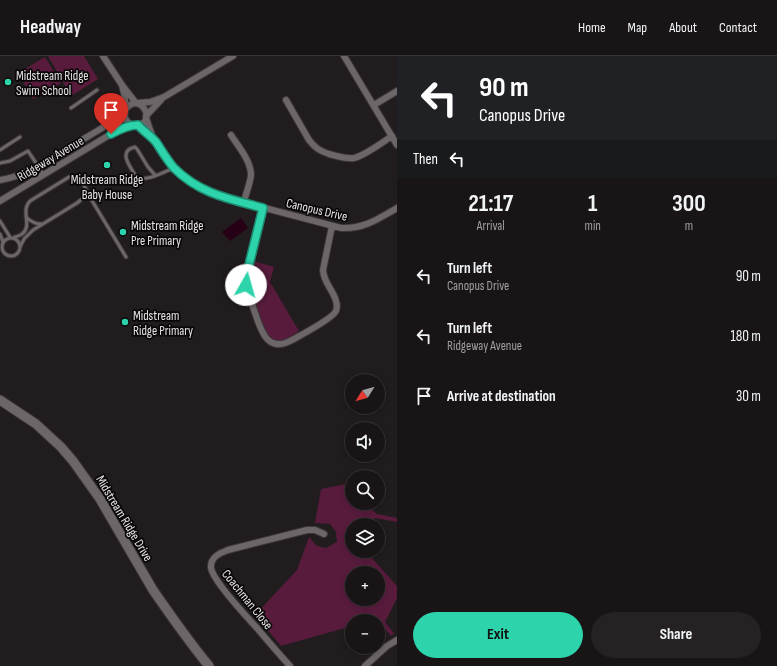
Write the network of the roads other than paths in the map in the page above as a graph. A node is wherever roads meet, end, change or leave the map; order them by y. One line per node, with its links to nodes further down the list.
1 (103, 56): 4 (street)
2 (233, 56): 7 (street)
3 (344, 56): 10 (street)
4 (122, 85): 9 (street); 12 (street)
5 (97, 90): 11 (lane)
6 (397, 91): 10 (street)
7 (164, 97): 9 (street); 13 (street)
8 (286, 100): 16 (street)
9 (137, 103): 12 (street); 13 (street)
10 (374, 105): 16 (street)
11 (71, 108)
12 (125, 110): 14 (street); 22 (street, Ridgeway Avenue)
13 (146, 117): 14 (street); 18 (street, Canopus Drive)
14 (136, 125): 18 (street, Canopus Drive); 24 (street, Ridgeway Avenue)
15 (231, 135): 29 (street)
16 (392, 136): 19 (street)
17 (20, 137): 20 (lane)
18 (155, 141): 23 (street, Canopus Drive)
19 (397, 145)
20 (0, 150)
21 (0, 163): 22 (lane)
22 (38, 166): 24 (lane); 26 (street, Ridgeway Avenue)
23 (174, 168): 25 (lane); 29 (street, Canopus Drive)
24 (44, 175): 28 (street, Ridgeway Avenue)
25 (155, 175): 25 (lane)
26 (0, 180)
27 (88, 194): 32 (lane); 34 (lane); 42 (lane)
28 (0, 201)
29 (244, 202): 30 (street, Canopus Drive)
30 (263, 208): 35 (street, Canopus Drive); 35 (street)
31 (397, 208): 35 (street, Canopus Drive)
32 (26, 217): 34 (lane); 37 (lane)
33 (0, 221): 37 (lane)
34 (42, 224): 39 (lane)
35 (332, 226)
36 (0, 234): 38 (lane)
37 (12, 238): 38 (lane); 39 (lane)
38 (2, 244): 41 (lane)
39 (20, 247): 41 (lane)
40 (0, 254): 41 (lane)
41 (5, 254)
42 (126, 257)
43 (0, 400): 46 (street, Midstream Ridge Drive)
44 (324, 534): 47 (street, Coachman Close)
45 (397, 640): 48 (street)
46 (209, 666)
47 (290, 666)
48 (366, 666)

